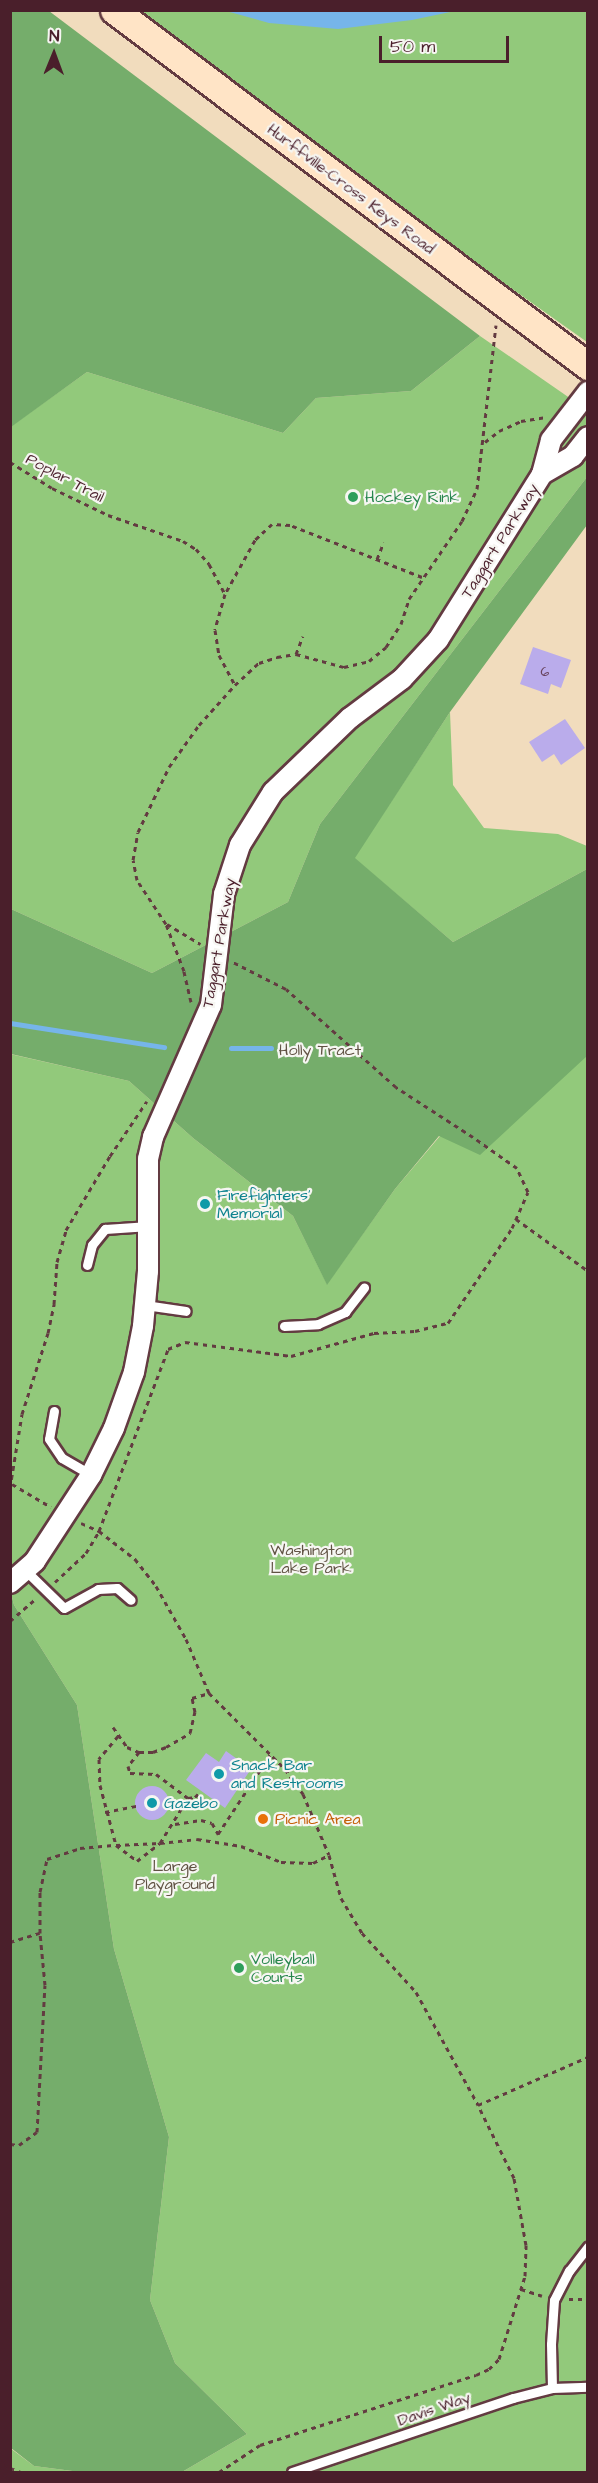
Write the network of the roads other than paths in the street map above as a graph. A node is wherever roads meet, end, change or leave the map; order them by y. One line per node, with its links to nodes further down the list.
1 (114, 10): 2 (main road, Hurffville-Cross Keys Road)
2 (588, 366)
3 (588, 392): 5 (street, Taggart Parkway)
4 (588, 437): 5 (street, Taggart Parkway)
5 (542, 474): 6 (street, Taggart Parkway)
6 (149, 1226): 7 (lane); 9 (street, Taggart Parkway)
7 (87, 1265)
8 (364, 1288): 11 (lane)
9 (145, 1305): 10 (lane); 13 (street, Taggart Parkway)
10 (186, 1311)
11 (284, 1326)
12 (54, 1411): 13 (lane)
13 (91, 1475): 14 (street, Taggart Parkway)
14 (25, 1569): 15 (street, Taggart Parkway); 16 (lane)
15 (10, 1584)
16 (131, 1600)
17 (588, 2247): 19 (lane)
18 (588, 2387): 19 (lane, Davis Way)
19 (552, 2388): 20 (lane, Davis Way)
20 (292, 2472)

